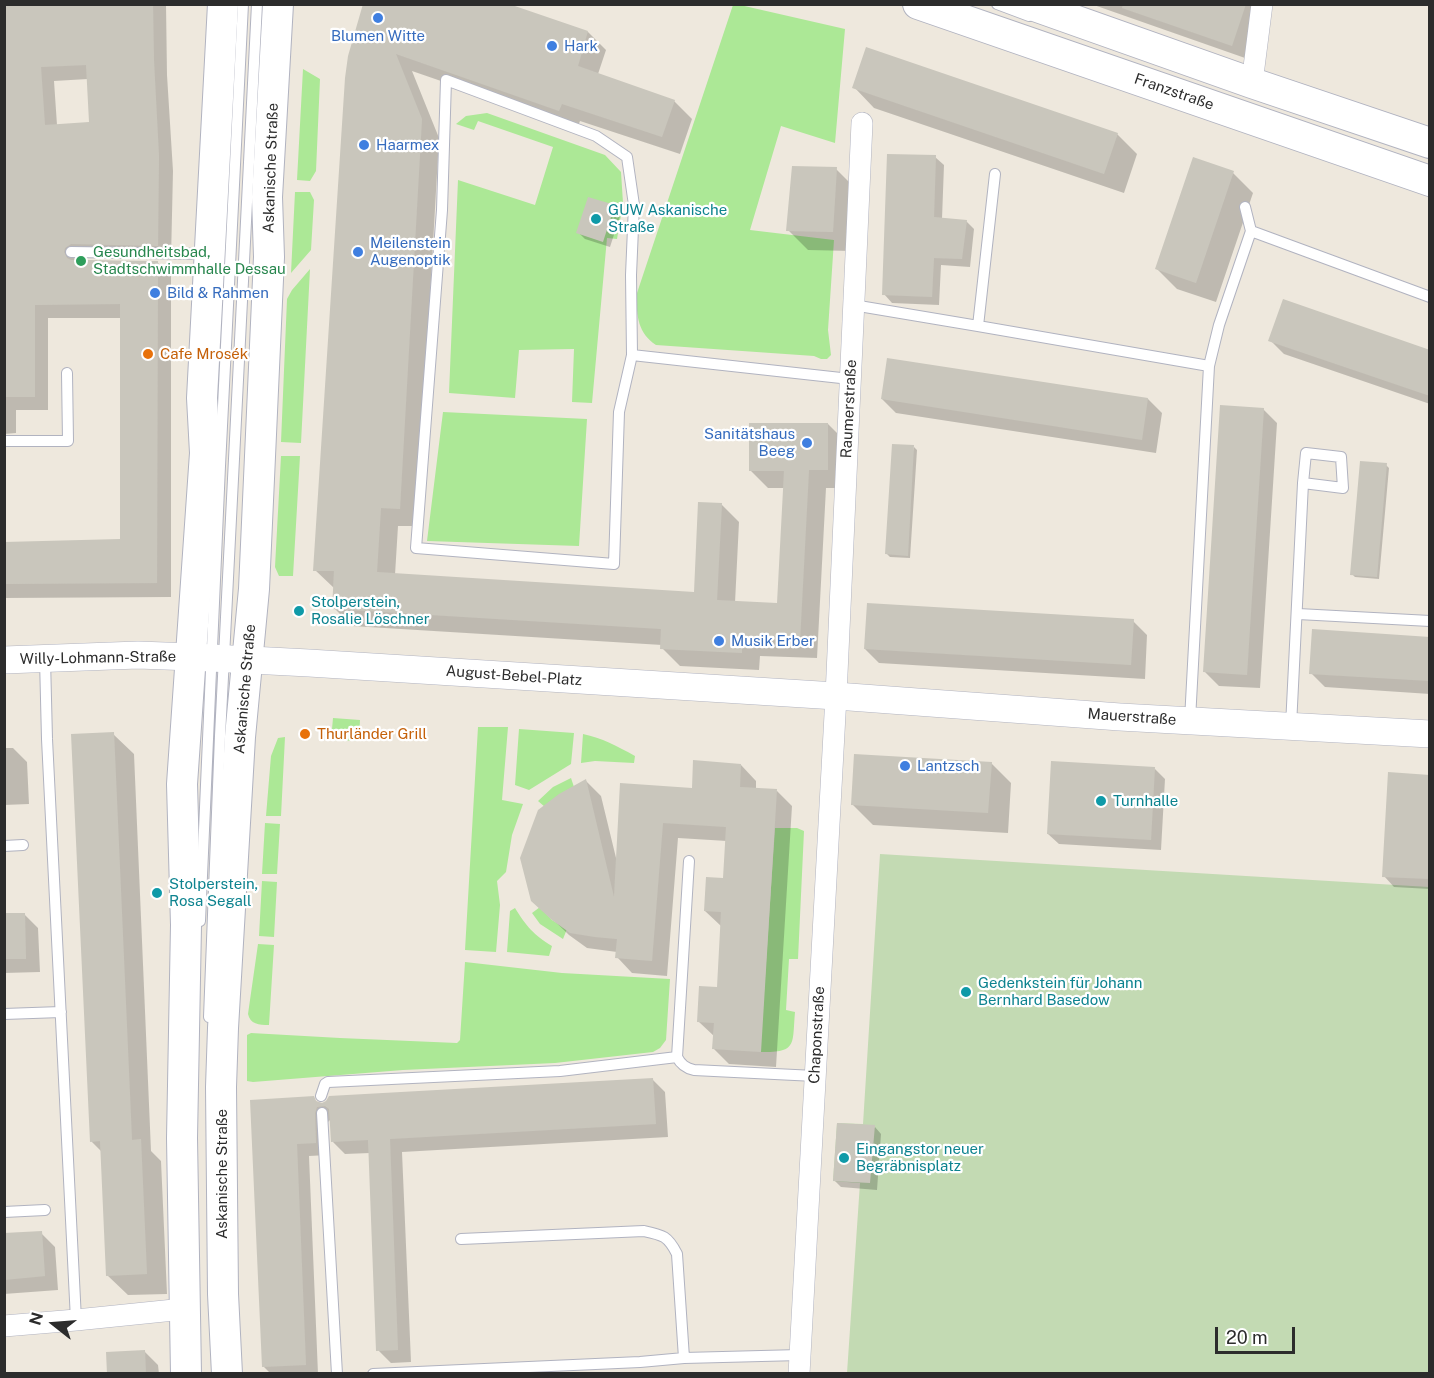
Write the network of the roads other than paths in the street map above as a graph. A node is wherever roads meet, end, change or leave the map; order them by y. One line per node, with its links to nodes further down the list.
1 (223, 4): 18 (main road, Askanische Straße)
2 (243, 4): 31 (lane)
3 (257, 4): 31 (lane)
4 (278, 4): 31 (main road, Askanische Straße)
5 (918, 4): 14 (main road, Franzstraße)
6 (997, 4): 12 (lane)
7 (1029, 4): 9 (main road)
8 (1262, 4): 9 (street)
9 (1252, 83): 11 (main road)
10 (862, 123): 20 (street, Raumerstraße)
11 (1430, 143)
12 (1430, 154)
13 (995, 174): 21 (lane)
14 (1430, 181)
15 (1245, 207): 16 (lane)
16 (1251, 231): 19 (lane); 23 (lane)
17 (71, 252): 18 (lane)
18 (210, 254): 31 (main road, Askanische Straße)
19 (1430, 297)
20 (853, 305): 21 (lane); 25 (street, Raumerstraße)
21 (978, 326): 23 (lane)
22 (632, 355): 22 (lane); 25 (lane)
23 (1209, 366): 34 (lane)
24 (67, 373): 26 (lane)
25 (850, 379): 33 (street, Raumerstraße)
26 (4, 441)
27 (1303, 483): 27 (lane); 28 (lane)
28 (1298, 614): 29 (lane); 35 (lane)
29 (1430, 621)
30 (45, 658): 31 (street, Willy-Lohmann-Straße); 32 (street, Willy-Lohmann-Straße); 41 (lane)
31 (219, 658): 33 (street, August-Bebel-Platz); 40 (lane); 43 (lane); 51 (main road, Askanische Straße); 57 (main road, Askanische Straße)
32 (4, 660)
33 (836, 696): 34 (street, Mauerstraße); 45 (street, Chaponstraße)
34 (1190, 721): 35 (street, Mauerstraße)
35 (1291, 726): 36 (street, Mauerstraße)
36 (1430, 734)
37 (23, 845): 38 (lane)
38 (4, 846)
39 (689, 861): 44 (lane)
40 (200, 933)
41 (61, 1012): 42 (lane); 52 (lane)
42 (4, 1014)
43 (209, 1029)
44 (677, 1058): 45 (lane); 46 (lane)
45 (815, 1076): 55 (street, Chaponstraße)
46 (321, 1096)
47 (322, 1113): 58 (lane)
48 (45, 1210): 49 (lane)
49 (4, 1212)
50 (461, 1239): 54 (lane)
51 (184, 1309): 52 (street); 56 (main road, Askanische Straße)
52 (76, 1320): 53 (street)
53 (4, 1326)
54 (684, 1358): 55 (lane); 59 (lane)
55 (799, 1364)
56 (186, 1374)
57 (226, 1374)
58 (337, 1374)
59 (373, 1374)

